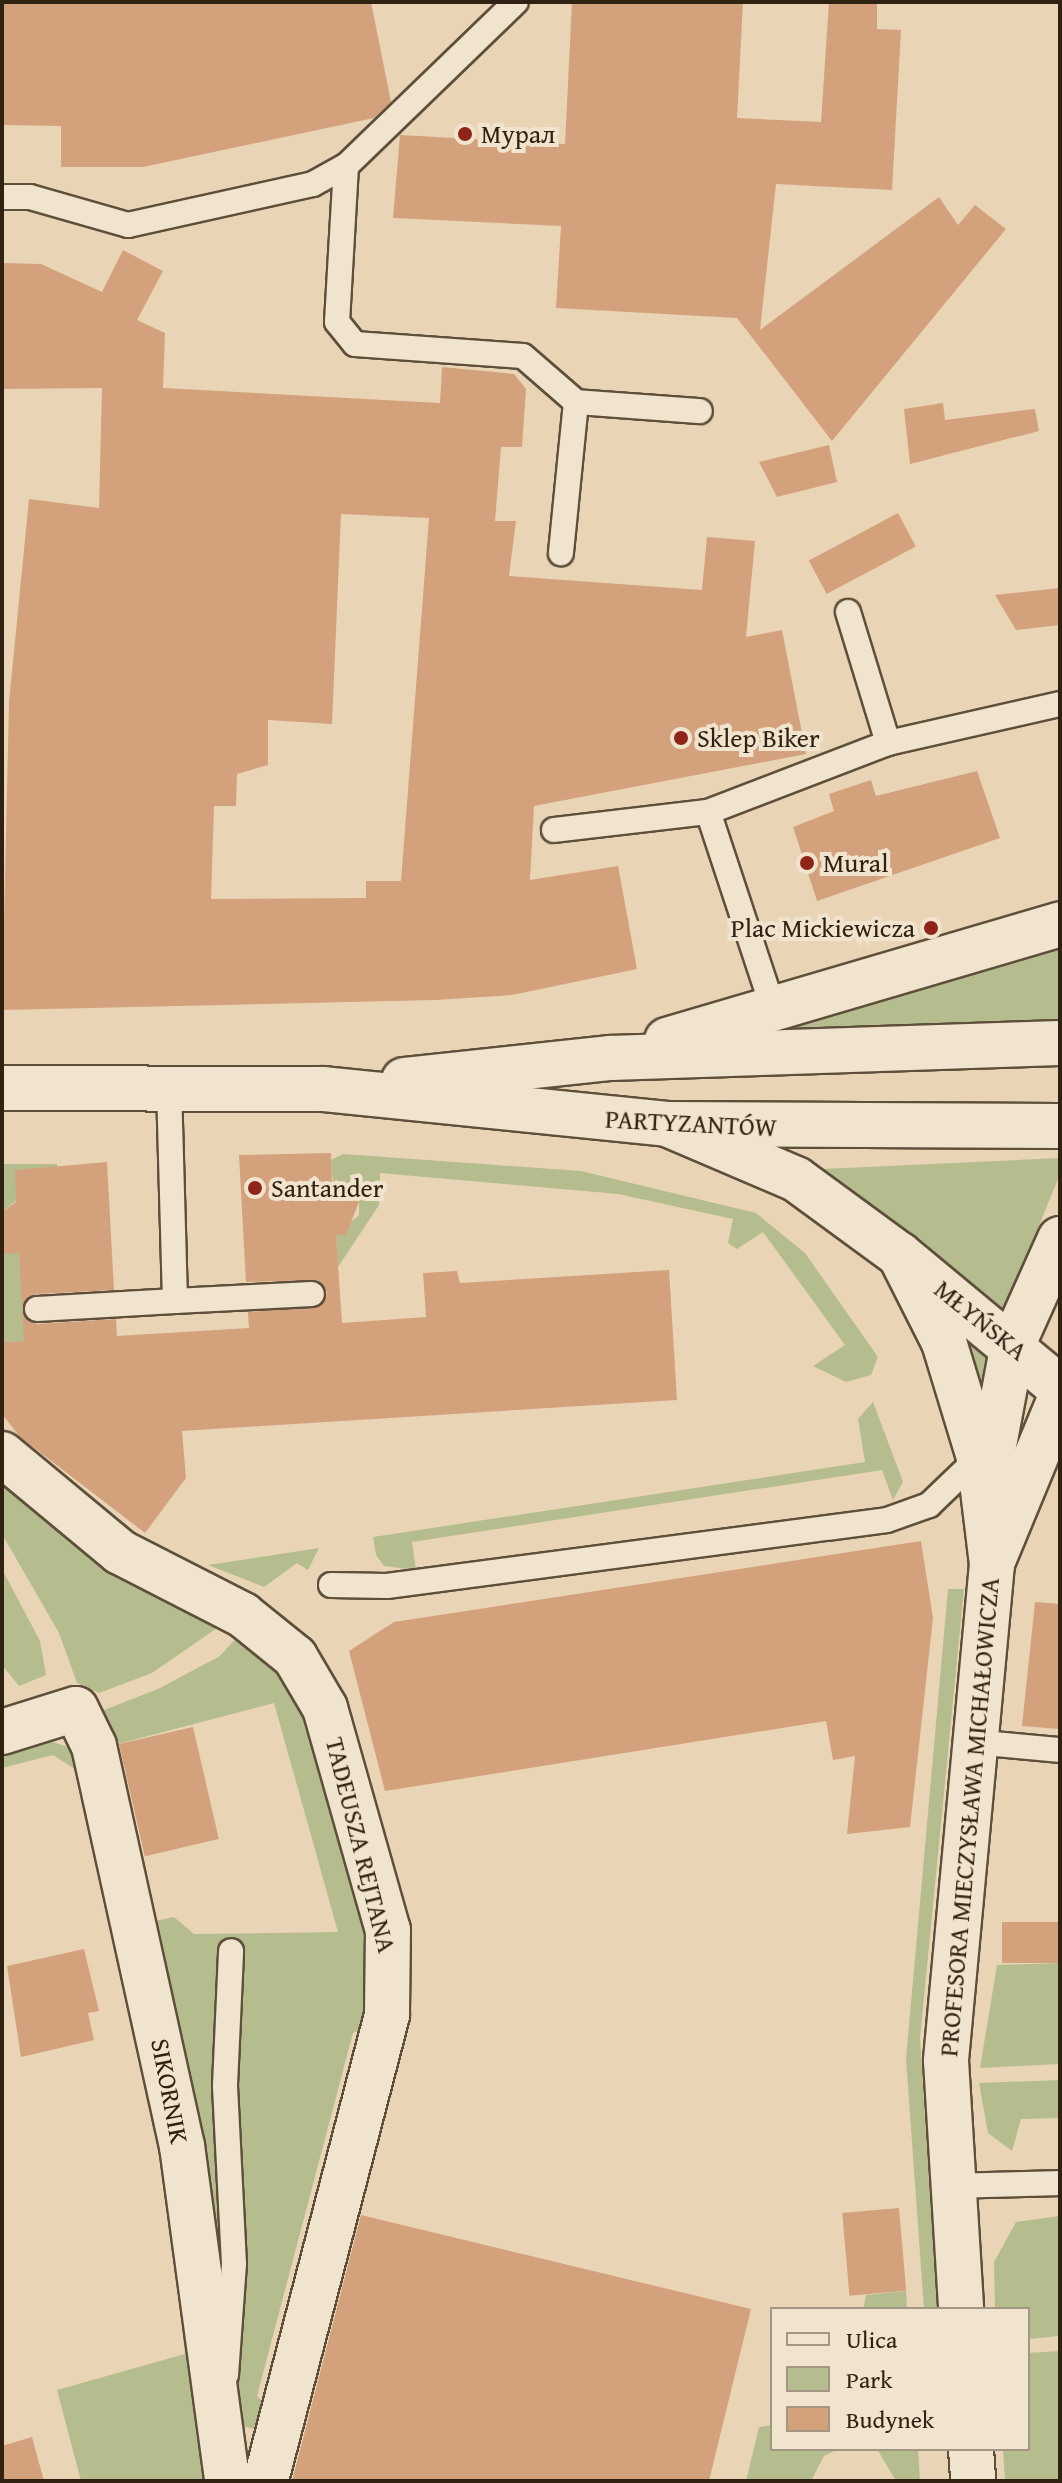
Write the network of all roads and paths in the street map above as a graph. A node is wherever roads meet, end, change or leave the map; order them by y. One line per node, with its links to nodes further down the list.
1 (516, 2): 2 (lane)
2 (346, 166): 3 (lane); 4 (lane)
3 (2, 197)
4 (576, 402): 5 (lane); 6 (lane)
5 (700, 411)
6 (561, 553)
7 (848, 612): 9 (lane)
8 (1060, 704): 9 (lane)
9 (888, 743): 10 (lane)
10 (708, 812): 11 (lane); 13 (lane)
11 (554, 830)
12 (1060, 924): 13 (street, PARTYZANTÓW)
13 (773, 1008): 15 (street, PARTYZANTÓW)
14 (1060, 1043): 15 (street, PARTYZANTÓW)
15 (610, 1058): 18 (street, PARTYZANTÓW)
16 (2, 1088): 17 (street, PARTYZANTÓW)
17 (169, 1088): 18 (street, PARTYZANTÓW); 24 (lane)
18 (324, 1089): 19 (street, PARTYZANTÓW)
19 (667, 1124): 20 (street, PARTYZANTÓW); 22 (street, PROFESORA MIECZYSŁAWA MICHAŁOWICZA)
20 (1060, 1126)
21 (1060, 1239): 26 (street, PROFESORA MIECZYSŁAWA MICHAŁOWICZA)
22 (900, 1255): 26 (street, MŁYŃSKA); 30 (street, PROFESORA MIECZYSŁAWA MICHAŁOWICZA)
23 (312, 1294): 24 (lane)
24 (175, 1301): 25 (lane)
25 (37, 1309)
26 (1013, 1344): 27 (street, MŁYŃSKA); 30 (street, PROFESORA MIECZYSŁAWA MICHAŁOWICZA)
27 (1060, 1388)
28 (1060, 1399): 31 (street, PROFESORA MIECZYSŁAWA MICHAŁOWICZA)
29 (2, 1454): 43 (street, TADEUSZA REJTANA)
30 (982, 1475): 31 (street, PROFESORA MIECZYSŁAWA MICHAŁOWICZA); 32 (lane)
31 (992, 1564): 34 (street, PROFESORA MIECZYSŁAWA MICHAŁOWICZA)
32 (331, 1585)
33 (2, 1732): 40 (street, SIKORNIK)
34 (973, 1742): 35 (lane); 38 (street, PROFESORA MIECZYSŁAWA MICHAŁOWICZA)
35 (1060, 1750)
36 (231, 1951): 40 (lane)
37 (1060, 2183): 38 (lane)
38 (952, 2186): 39 (street, PROFESORA MIECZYSŁAWA MICHAŁOWICZA)
39 (961, 2307)
40 (216, 2425): 42 (street, SIKORNIK)
41 (971, 2451): 44 (street)
42 (227, 2481)
43 (266, 2481)
44 (973, 2481)

